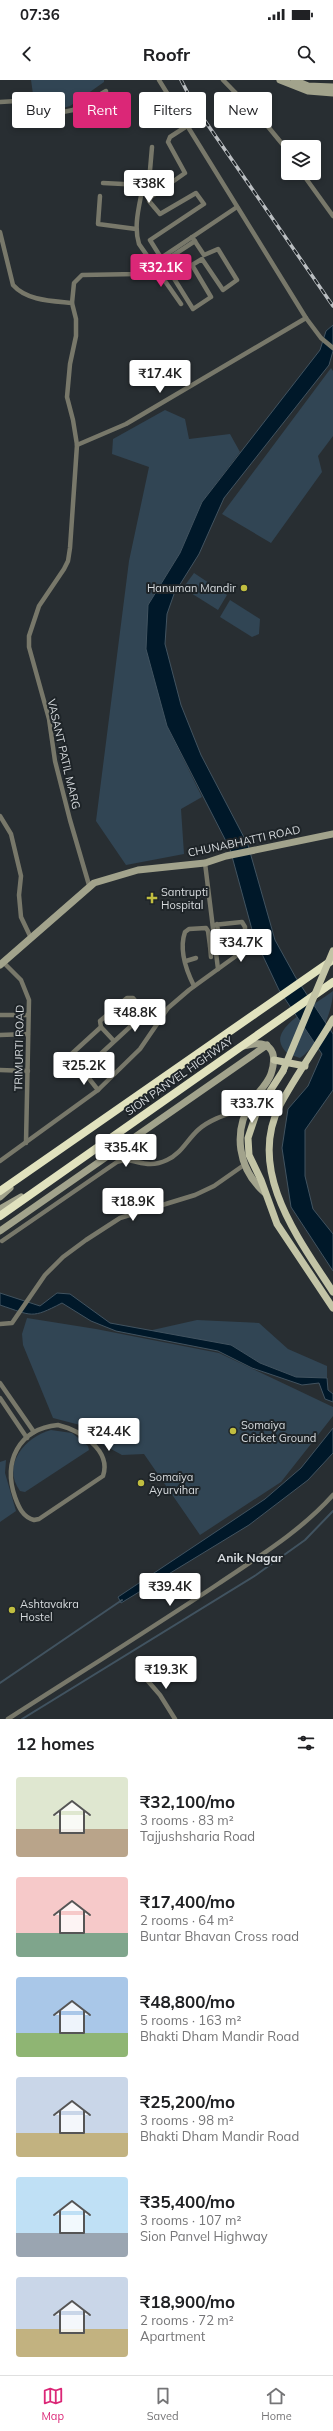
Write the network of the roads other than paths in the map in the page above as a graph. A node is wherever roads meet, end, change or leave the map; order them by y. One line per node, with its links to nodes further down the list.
1 (159, 80): 6 (street)
2 (223, 80): 11 (street)
3 (280, 80): 7 (street)
4 (294, 80): 7 (street)
5 (106, 91): 8 (street)
6 (166, 92)
7 (332, 92)
8 (0, 102)
9 (184, 128): 23 (street)
10 (188, 128): 17 (street)
11 (281, 142)
12 (152, 147): 15 (street)
13 (307, 180): 18 (street)
14 (103, 183): 15 (street)
15 (143, 185): 19 (street)
16 (100, 196): 19 (street)
17 (237, 207): 21 (street); 27 (street)
18 (333, 216)
19 (136, 229): 24 (street)
20 (0, 232): 25 (street)
21 (192, 237): 22 (street); 23 (street)
22 (195, 241): 23 (street); 23 (street)
23 (161, 260): 24 (street, VASANT PATIL MARG)
24 (154, 262): 25 (street, VASANT PATIL MARG); 26 (street)
25 (72, 303): 29 (street, VASANT PATIL MARG)
26 (181, 304)
27 (306, 318): 28 (street); 29 (street)
28 (333, 348)
29 (77, 445): 33 (street, VASANT PATIL MARG)
30 (0, 816): 35 (street)
31 (333, 834): 32 (street, CHUNABHATTI ROAD)
32 (205, 863): 33 (street, CHUNABHATTI ROAD); 34 (street)
33 (90, 885): 35 (street, CHUNABHATTI ROAD)
34 (215, 925): 37 (street); 37 (street); 38 (street)
35 (31, 938): 45 (street, CHUNABHATTI ROAD)
36 (254, 943): 40 (street)
37 (237, 944): 40 (street)
38 (213, 946): 41 (street); 44 (street); 46 (street)
39 (333, 951): 73 (main road, bridge)
40 (242, 952): 46 (street)
41 (211, 957)
42 (196, 958): 44 (street)
43 (333, 959): 70 (highway, SION PANVEL HIGHWAY)
44 (186, 961): 48 (street)
45 (2, 964): 52 (street, TRIMURTI ROAD)
46 (218, 969): 48 (street)
47 (333, 982): 59 (highway, SION PANVEL HIGHWAY, bridge)
48 (194, 986): 50 (street)
49 (145, 1013): 50 (street); 54 (street); 57 (street)
50 (163, 1014): 65 (street)
51 (0, 1015): 52 (street)
52 (28, 1015): 56 (street, TRIMURTI ROAD)
53 (333, 1019): 61 (main road)
54 (101, 1027): 57 (street); 64 (street)
55 (0, 1034): 56 (street)
56 (28, 1034): 63 (street, TRIMURTI ROAD)
57 (114, 1041): 64 (street)
58 (267, 1045): 59 (street); 60 (street); 77 (street)
59 (238, 1048): 71 (highway, SION PANVEL HIGHWAY)
60 (274, 1060): 61 (main road); 66 (street)
61 (305, 1066): 79 (main road)
62 (0, 1070): 63 (street)
63 (28, 1071): 67 (street, TRIMURTI ROAD)
64 (83, 1071): 65 (street)
65 (98, 1090): 67 (street)
66 (248, 1107): 69 (street); 78 (street)
67 (26, 1143): 68 (street)
68 (0, 1162)
69 (244, 1165): 73 (street); 81 (street)
70 (25, 1175): 72 (highway, SION PANVEL HIGHWAY); 74 (street)
71 (36, 1190): 75 (street); 76 (highway, SION PANVEL HIGHWAY)
72 (0, 1191)
73 (265, 1193): 80 (main road)
74 (0, 1197)
75 (0, 1209)
76 (0, 1216)
77 (0, 1231)
78 (2, 1241)
79 (333, 1292)
80 (333, 1308)
81 (0, 1324)
82 (0, 1383): 84 (street)
83 (0, 1398): 85 (street)
84 (34, 1432): 85 (street); 85 (street)
85 (27, 1438)
86 (333, 1495): 88 (street)
87 (142, 1673): 89 (street)
88 (8, 1719)
89 (175, 1719)

